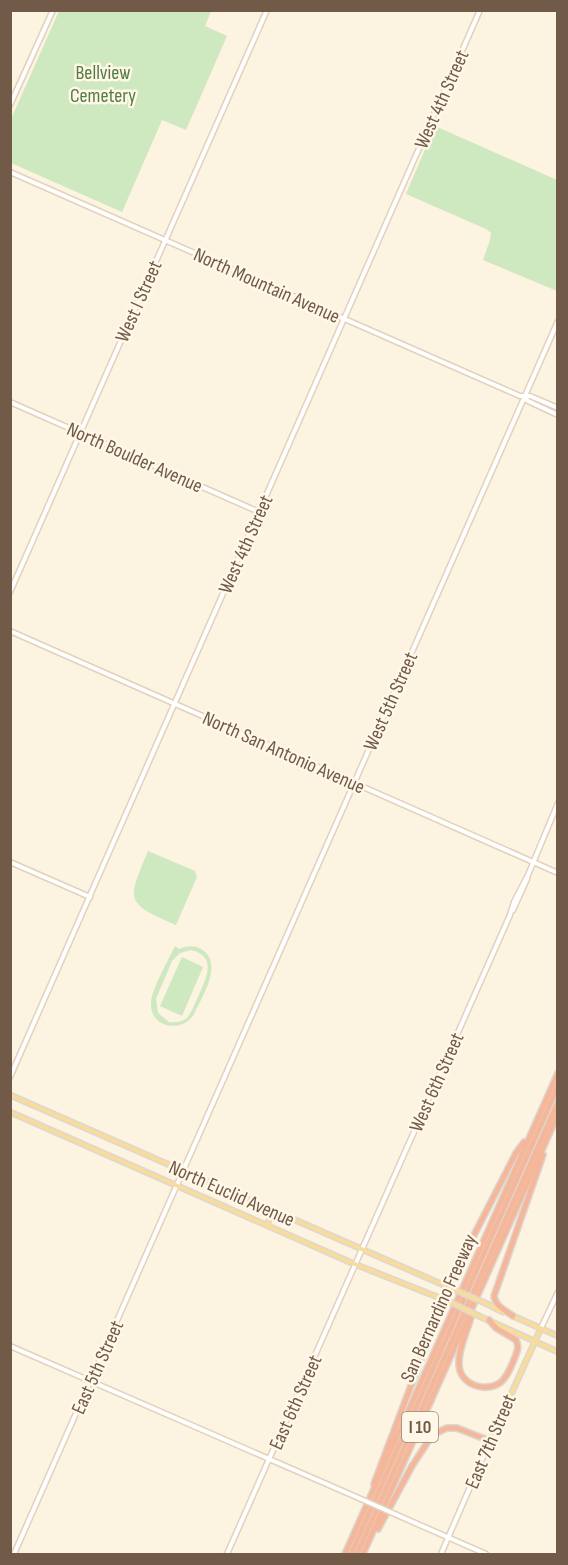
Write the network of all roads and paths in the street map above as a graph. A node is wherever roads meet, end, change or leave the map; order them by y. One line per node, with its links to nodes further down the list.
1 (53, 10): 4 (street)
2 (267, 10): 6 (street, West I Street)
3 (480, 10): 7 (street, West 4th Street)
4 (10, 105)
5 (10, 171): 6 (street, North Mountain Avenue)
6 (166, 240): 7 (street, North Mountain Avenue); 13 (street, West I Street)
7 (344, 319): 9 (street, North Mountain Avenue); 14 (street, West 4th Street)
8 (558, 321): 9 (street, West 5th Street)
9 (524, 397): 11 (street, North Mountain Avenue); 12 (street, North Mountain Avenue); 18 (street, West 5th Street)
10 (10, 402): 13 (street, North Boulder Avenue)
11 (558, 408)
12 (558, 415)
13 (80, 433): 14 (street, North Boulder Avenue); 15 (street, West I Street)
14 (260, 512): 17 (street, West 4th Street)
15 (10, 592)
16 (10, 631): 17 (street, North San Antonio Avenue)
17 (176, 704): 18 (street, North San Antonio Avenue); 25 (street, West 4th Street)
18 (354, 783): 23 (street, North San Antonio Avenue); 35 (street, West 5th Street)
19 (558, 803): 21 (street, West 6th Street)
20 (558, 810): 21 (street, West 6th Street)
21 (552, 820): 23 (street, West 6th Street)
22 (10, 862): 25 (street)
23 (534, 862): 24 (street, North San Antonio Avenue); 40 (street, West 6th Street)
24 (558, 873)
25 (90, 897): 27 (street, West 4th Street)
26 (558, 1073): 34 (highway, San Bernardino Freeway / I 10)
27 (10, 1077)
28 (558, 1086): 62 (highway)
29 (10, 1095): 35 (main road, North Euclid Avenue)
30 (558, 1101): 63 (highway)
31 (10, 1112): 37 (main road, North Euclid Avenue)
32 (558, 1114): 33 (highway, San Bernardino Freeway / I 10)
33 (551, 1128): 45 (highway, San Bernardino Freeway / I 10); 46 (highway)
34 (531, 1133): 42 (highway); 56 (highway, San Bernardino Freeway / I 10)
35 (183, 1171): 36 (street, West 5th Street); 38 (main road, North Euclid Avenue)
36 (180, 1179): 37 (street, East 5th Street)
37 (177, 1185): 39 (main road, North Euclid Avenue); 53 (street, East 5th Street)
38 (273, 1211): 39 (main road); 40 (main road, North Euclid Avenue)
39 (267, 1225): 41 (main road, North Euclid Avenue)
40 (363, 1250): 41 (street, East 6th Street); 42 (main road, North Euclid Avenue)
41 (356, 1264): 44 (main road, North Euclid Avenue); 55 (street, East 6th Street)
42 (448, 1287): 44 (highway); 46 (main road, North Euclid Avenue, bridge)
43 (558, 1292): 48 (street)
44 (443, 1299): 47 (main road, North Euclid Avenue, bridge); 56 (highway)
45 (474, 1303): 47 (highway); 58 (highway, San Bernardino Freeway / I 10)
46 (513, 1316): 48 (main road, North Euclid Avenue)
47 (489, 1320): 50 (main road, North Euclid Avenue)
48 (541, 1328): 49 (main road, North Euclid Avenue); 50 (main road, East 7th Street)
49 (558, 1335)
50 (534, 1342): 52 (main road, North Euclid Avenue); 54 (main road, East 7th Street)
51 (10, 1346): 53 (street)
52 (558, 1352)
53 (91, 1381): 55 (street); 59 (street, East 5th Street)
54 (490, 1441): 57 (street, East 7th Street); 58 (highway)
55 (269, 1460): 57 (street, bridge); 60 (street, East 6th Street)
56 (370, 1497): 61 (highway, San Bernardino Freeway / I 10)
57 (449, 1538): 64 (street, East 7th Street); 65 (street)
58 (364, 1553)
59 (14, 1554)
60 (227, 1554)
61 (345, 1554)
62 (351, 1554)
63 (357, 1554)
64 (441, 1554)
65 (486, 1554)

